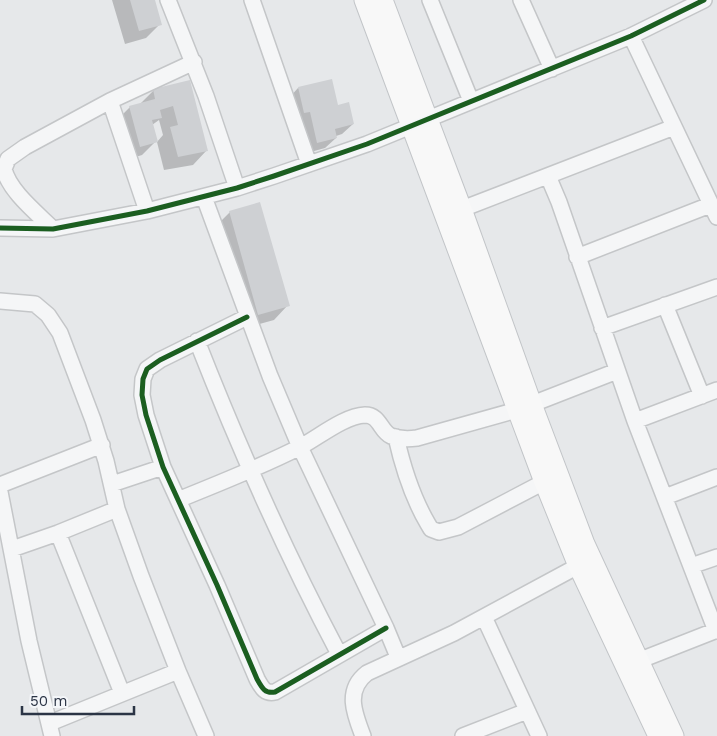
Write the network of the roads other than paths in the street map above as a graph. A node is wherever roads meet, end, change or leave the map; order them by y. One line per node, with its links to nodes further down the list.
1 (168, 0): 9 (street)
2 (252, 0): 15 (street)
3 (364, 0): 13 (main road)
4 (383, 0): 13 (main road)
5 (430, 0): 12 (street)
6 (521, 0): 10 (street)
7 (704, 0): 8 (street)
8 (631, 36): 10 (street); 14 (street)
9 (194, 62): 11 (street); 17 (street)
10 (552, 69): 12 (street)
11 (110, 101): 20 (street); 23 (street)
12 (471, 101): 13 (street)
13 (420, 122): 15 (street); 19 (main road); 34 (main road)
14 (674, 127): 16 (street); 21 (street)
15 (310, 164): 17 (street)
16 (548, 176): 19 (street); 24 (street)
17 (237, 188): 18 (street)
18 (204, 196): 20 (street); 28 (street)
19 (462, 209): 34 (main road)
20 (147, 211): 23 (street)
21 (714, 211): 24 (street)
22 (0, 228): 23 (street)
23 (53, 228)
24 (577, 257): 29 (street)
25 (717, 287): 27 (street)
26 (0, 301): 37 (street)
27 (665, 305): 29 (street); 33 (street)
28 (247, 317): 30 (street); 38 (street)
29 (602, 328): 31 (street)
30 (197, 341): 39 (street); 40 (street)
31 (617, 371): 34 (street); 35 (street)
32 (717, 390): 33 (street)
33 (702, 396): 35 (street)
34 (524, 407): 36 (street); 42 (main road); 59 (main road)
35 (635, 421): 46 (street)
36 (396, 437): 38 (street); 42 (street)
37 (102, 446): 43 (street); 44 (street)
38 (300, 447): 40 (street); 55 (street)
39 (163, 467): 43 (street); 47 (street)
40 (250, 471): 47 (street); 57 (street)
41 (717, 477): 46 (street)
42 (544, 482): 52 (main road)
43 (112, 484): 48 (street)
44 (0, 485)
45 (0, 492): 50 (street)
46 (665, 497): 53 (street)
47 (178, 500): 57 (street)
48 (117, 509): 49 (street); 60 (street)
49 (58, 533): 50 (street); 61 (street)
50 (12, 550): 63 (street)
51 (717, 556): 53 (street)
52 (578, 566): 54 (street); 68 (main road)
53 (691, 566): 56 (street)
54 (484, 617): 58 (street); 62 (street)
55 (386, 628): 57 (street); 58 (street)
56 (716, 630): 59 (street)
57 (339, 654)
58 (398, 657): 65 (street)
59 (638, 661): 69 (main road)
60 (178, 671): 61 (street); 64 (street)
61 (122, 693): 63 (street)
62 (528, 711): 66 (street); 67 (street)
63 (51, 729)
64 (200, 734)
65 (363, 736)
66 (463, 736)
67 (539, 736)
68 (658, 736)
69 (674, 736)

